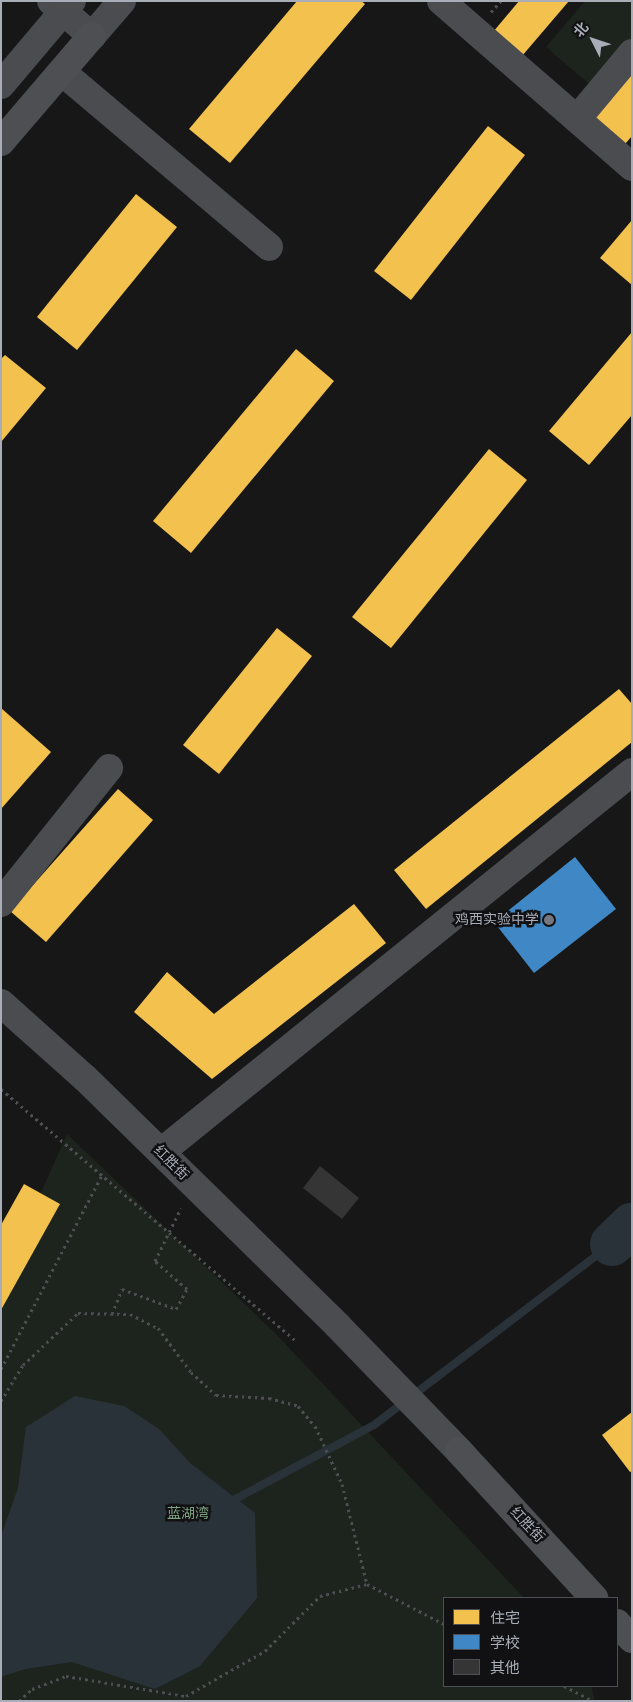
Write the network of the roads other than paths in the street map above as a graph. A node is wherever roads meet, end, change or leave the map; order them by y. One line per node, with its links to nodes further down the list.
1 (122, 1): 4 (street)
2 (441, 1): 8 (street)
3 (62, 5): 4 (street); 7 (street)
4 (92, 36): 6 (main road)
5 (632, 53): 8 (street)
6 (62, 72): 9 (main road); 11 (street)
7 (1, 85)
8 (578, 119): 10 (street)
9 (1, 142)
10 (632, 166)
11 (270, 247)
12 (109, 768): 14 (street)
13 (632, 772): 16 (street)
14 (1, 903)
15 (1, 1003): 16 (street, 红胜街)
16 (161, 1152): 17 (street, 红胜街)
17 (459, 1452): 18 (main road, 红胜街)
18 (593, 1597)
19 (618, 1624): 20 (main road)
20 (632, 1639)

